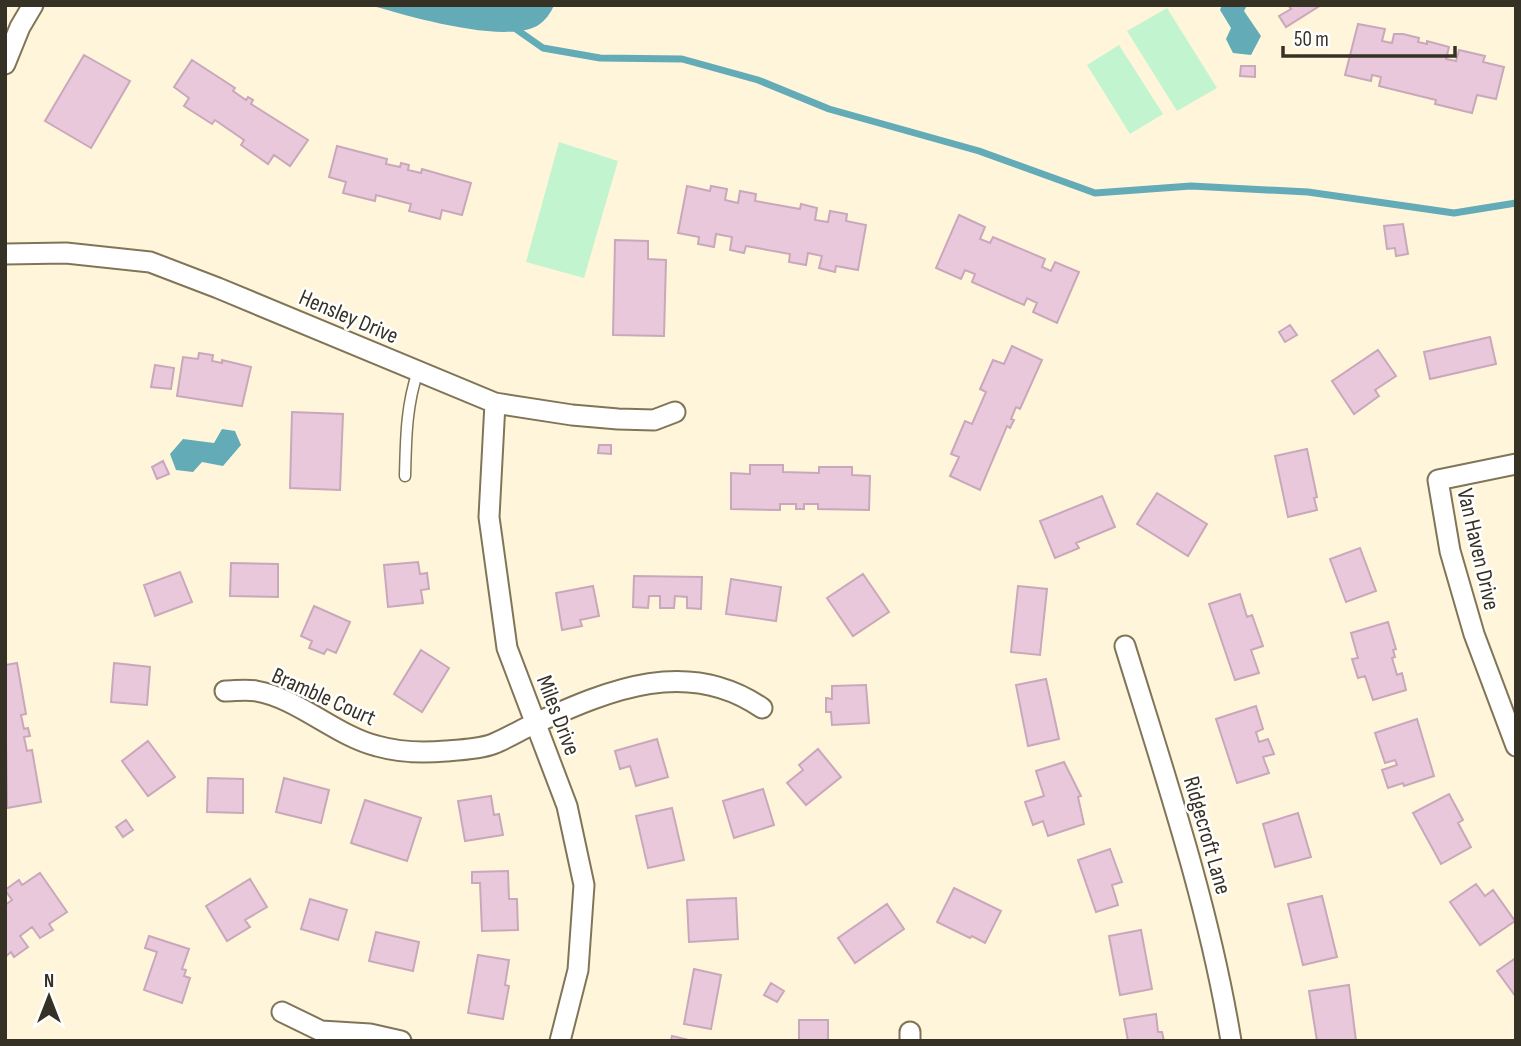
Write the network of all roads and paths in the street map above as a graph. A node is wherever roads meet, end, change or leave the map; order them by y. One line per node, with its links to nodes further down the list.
1 (33, 5): 2 (street)
2 (5, 64)
3 (5, 254): 4 (street, Hensley Drive)
4 (418, 371): 5 (street, Hensley Drive); 8 (lane)
5 (495, 403): 6 (street, Hensley Drive); 12 (street, Miles Drive)
6 (675, 412)
7 (1516, 464): 13 (street, Van Haven Drive)
8 (405, 476)
9 (1125, 646): 17 (street, Ridgecroft Lane)
10 (225, 691): 12 (street, Bramble Court)
11 (762, 708): 12 (street, Bramble Court)
12 (537, 722): 16 (street, Miles Drive)
13 (1516, 746)
14 (282, 1012): 15 (street)
15 (401, 1041)
16 (560, 1041)
17 (1231, 1041)

